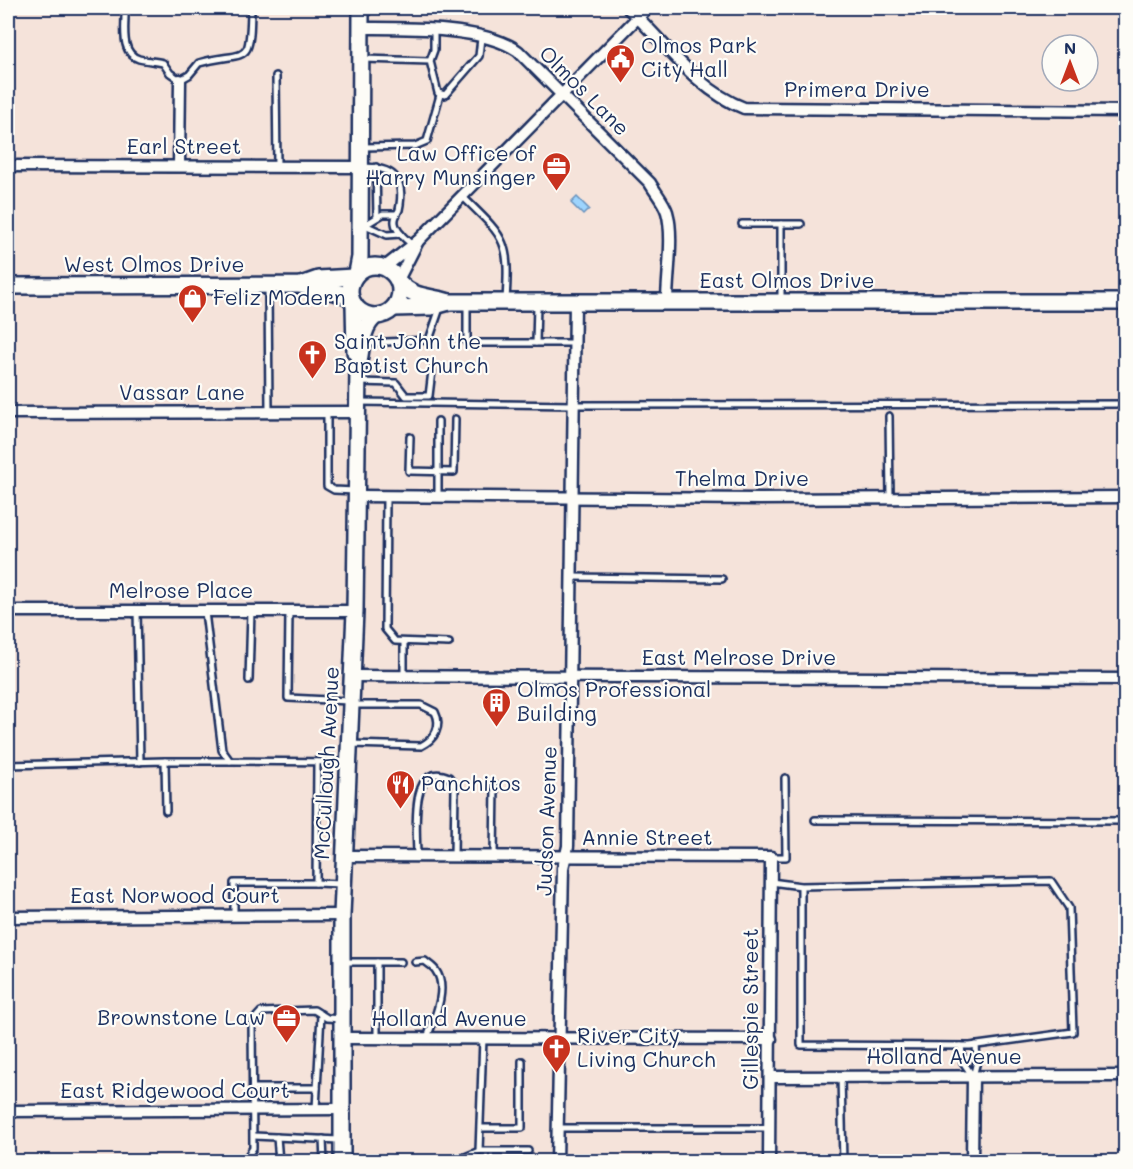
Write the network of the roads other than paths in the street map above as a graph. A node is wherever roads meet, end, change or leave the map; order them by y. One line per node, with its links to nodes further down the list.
1 (125, 8): 13 (lane)
2 (251, 8): 13 (lane)
3 (361, 8): 7 (main road)
4 (628, 8): 6 (street, Primera Drive)
5 (647, 8): 6 (street)
6 (638, 17): 15 (street); 16 (street, Primera Drive)
7 (361, 28): 8 (street, Olmos Lane); 10 (main road)
8 (434, 30): 9 (street, Olmos Lane); 11 (lane)
9 (481, 38): 14 (lane); 15 (street, Olmos Lane)
10 (361, 59): 11 (lane); 17 (main road)
11 (430, 62): 14 (lane)
12 (276, 76): 20 (lane)
13 (180, 80): 19 (street)
14 (440, 95): 17 (lane)
15 (560, 96): 22 (street); 42 (street, Olmos Lane)
16 (1125, 111)
17 (361, 147): 21 (main road)
18 (8, 166): 19 (street, Earl Street)
19 (179, 166): 20 (street, Earl Street)
20 (277, 167): 21 (street, Earl Street)
21 (368, 167): 23 (main road); 24 (lane); 25 (lane)
22 (462, 196): 30 (street); 39 (lane)
23 (361, 205): 25 (main road); 32 (main road)
24 (397, 214): 25 (lane); 29 (lane)
25 (371, 221): 29 (lane); 31 (main road)
26 (742, 224): 27 (lane)
27 (781, 224): 28 (lane); 43 (lane)
28 (801, 224)
29 (400, 234): 30 (lane)
30 (415, 243): 31 (street); 33 (street)
31 (383, 267): 32 (main road); 33 (main road)
32 (355, 275): 35 (main road, West Olmos Drive); 37 (main road)
33 (399, 282): 45 (main road, East Olmos Drive); 46 (main road)
34 (268, 285): 35 (main road, West Olmos Drive); 36 (main road, West Olmos Drive); 58 (lane)
35 (301, 285): 37 (main road, West Olmos Drive)
36 (8, 286)
37 (352, 301): 47 (main road); 51 (main road, McCullough Avenue)
38 (467, 302): 39 (main road, East Olmos Drive); 45 (main road, East Olmos Drive); 48 (lane)
39 (506, 302): 40 (main road, East Olmos Drive)
40 (537, 302): 41 (main road, East Olmos Drive); 48 (lane)
41 (575, 302): 42 (main road, East Olmos Drive); 49 (street, Judson Avenue)
42 (667, 302): 43 (main road, East Olmos Drive)
43 (781, 302): 44 (main road, East Olmos Drive)
44 (1125, 302)
45 (445, 303): 46 (main road, East Olmos Drive); 50 (lane)
46 (394, 308): 47 (main road)
47 (376, 316): 50 (main road, McCullough Avenue)
48 (536, 343): 49 (lane)
49 (574, 343): 56 (street, Judson Avenue)
50 (363, 344): 51 (main road, McCullough Avenue)
51 (358, 367): 53 (main road, McCullough Avenue)
52 (432, 371): 54 (lane)
53 (358, 382): 54 (lane); 57 (main road, McCullough Avenue)
54 (425, 399): 56 (lane); 57 (lane)
55 (1125, 404): 56 (lane)
56 (573, 405): 70 (street, Judson Avenue)
57 (358, 407): 59 (street, Vassar Lane); 66 (main road, McCullough Avenue)
58 (269, 412): 59 (street, Vassar Lane); 60 (street, Vassar Lane)
59 (327, 412): 66 (lane)
60 (8, 413)
61 (889, 416): 71 (lane)
62 (455, 419): 65 (lane)
63 (438, 421): 65 (lane)
64 (410, 437): 65 (lane)
65 (438, 471): 68 (lane)
66 (358, 493): 67 (street, Thelma Drive); 79 (main road, McCullough Avenue)
67 (386, 496): 68 (street, Thelma Drive); 80 (lane)
68 (438, 497): 70 (street, Thelma Drive)
69 (1125, 497): 71 (street, Thelma Drive)
70 (572, 498): 71 (street, Thelma Drive); 72 (street, Judson Avenue)
71 (890, 498)
72 (570, 577): 73 (lane); 84 (street, Judson Avenue)
73 (723, 579)
74 (137, 610): 75 (street, Melrose Place); 78 (street, Melrose Place); 91 (lane)
75 (204, 610): 76 (street, Melrose Place); 89 (lane)
76 (251, 610): 77 (street, Melrose Place); 86 (lane)
77 (289, 610): 79 (street, Melrose Place); 87 (lane)
78 (8, 611)
79 (355, 611): 82 (main road, McCullough Avenue)
80 (404, 642): 81 (lane); 83 (lane)
81 (448, 643)
82 (352, 676): 83 (street, East Melrose Drive); 87 (main road, McCullough Avenue)
83 (404, 676): 84 (street, East Melrose Drive)
84 (570, 677): 85 (street, East Melrose Drive); 104 (street, Judson Avenue)
85 (1125, 679)
86 (249, 680)
87 (350, 703): 88 (main road, McCullough Avenue); 88 (lane)
88 (348, 744): 93 (main road, McCullough Avenue)
89 (230, 760): 90 (lane); 92 (lane)
90 (165, 761): 91 (lane); 97 (lane)
91 (140, 762): 94 (lane)
92 (317, 762): 93 (lane); 107 (lane)
93 (348, 762): 100 (main road, McCullough Avenue)
94 (8, 765)
95 (785, 778): 105 (lane)
96 (495, 785): 103 (lane)
97 (166, 811)
98 (815, 820): 99 (lane)
99 (1125, 821)
100 (344, 856): 101 (street, Annie Street); 108 (main road, McCullough Avenue)
101 (417, 856): 102 (street, Annie Street); 102 (lane)
102 (454, 857): 103 (street, Annie Street)
103 (494, 857): 104 (street, Annie Street)
104 (566, 857): 105 (street, Annie Street); 123 (street, Judson Avenue)
105 (771, 857): 106 (street, Gillespie Street)
106 (771, 882): 109 (lane); 124 (street, Gillespie Street)
107 (316, 883): 108 (lane); 110 (lane)
108 (343, 884): 111 (main road, McCullough Avenue)
109 (801, 886): 125 (lane); 126 (lane)
110 (234, 915): 111 (street, East Norwood Court); 112 (street, East Norwood Court)
111 (342, 915): 113 (main road, McCullough Avenue)
112 (8, 917)
113 (343, 962): 114 (lane); 118 (main road, McCullough Avenue)
114 (377, 962): 115 (lane); 120 (lane)
115 (401, 962)
116 (415, 962): 121 (lane)
117 (321, 1014): 118 (lane); 132 (lane); 133 (lane)
118 (343, 1019): 119 (main road, McCullough Avenue)
119 (343, 1038): 120 (street, Holland Avenue); 135 (main road, McCullough Avenue)
120 (377, 1038): 121 (street, Holland Avenue)
121 (427, 1038): 122 (street, Holland Avenue)
122 (483, 1038): 123 (street, Holland Avenue); 138 (lane)
123 (560, 1038): 124 (street, Holland Avenue); 139 (street, Judson Avenue)
124 (771, 1039): 129 (street, Gillespie Street)
125 (976, 1045): 126 (lane); 131 (lane)
126 (962, 1046): 131 (lane)
127 (522, 1061): 138 (lane)
128 (1118, 1076): 131 (street, Holland Avenue)
129 (771, 1077): 130 (street, Holland Avenue); 140 (street, Gillespie Street)
130 (841, 1077): 131 (street, Holland Avenue); 155 (lane)
131 (973, 1077): 156 (street)
132 (253, 1088): 133 (lane); 136 (lane)
133 (317, 1088): 134 (lane)
134 (316, 1109): 135 (street, East Ridgewood Court); 136 (street, East Ridgewood Court)
135 (342, 1109): 144 (main road, McCullough Avenue)
136 (254, 1110): 137 (street, East Ridgewood Court); 141 (lane)
137 (8, 1111)
138 (481, 1128): 145 (lane)
139 (557, 1128): 140 (lane); 153 (street, Judson Avenue)
140 (769, 1128): 154 (street, Gillespie Street)
141 (254, 1136): 142 (lane); 148 (lane)
142 (277, 1137): 143 (lane); 149 (lane)
143 (323, 1138): 144 (lane); 150 (lane)
144 (342, 1140): 147 (main road, McCullough Avenue)
145 (478, 1151): 146 (lane); 152 (lane)
146 (528, 1151)
147 (342, 1160): 151 (lane)
148 (244, 1161)
149 (279, 1161)
150 (324, 1161)
151 (431, 1161)
152 (453, 1161)
153 (557, 1161)
154 (770, 1161)
155 (843, 1161)
156 (972, 1161)

